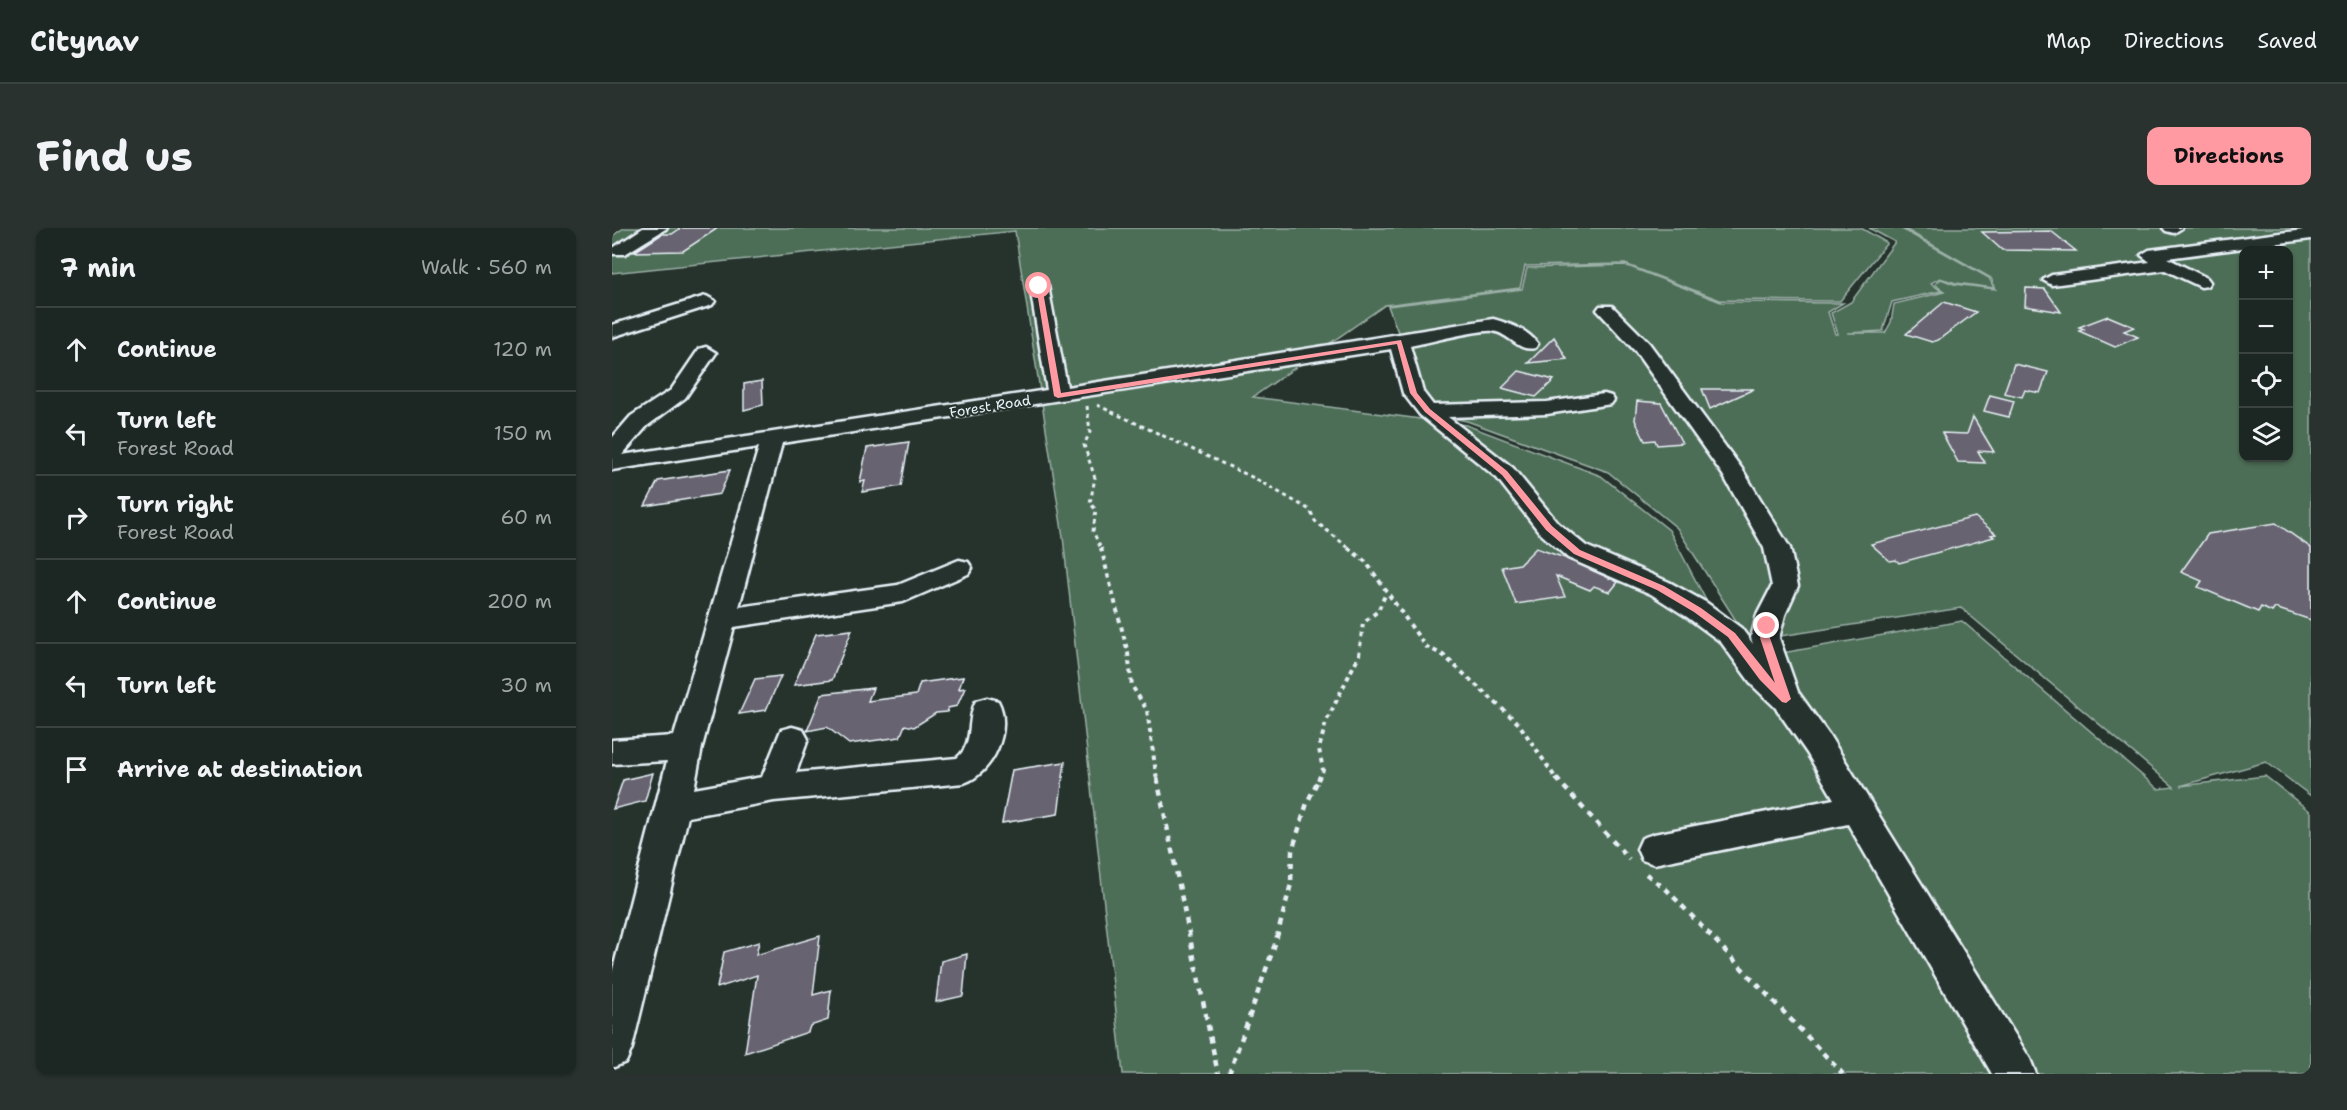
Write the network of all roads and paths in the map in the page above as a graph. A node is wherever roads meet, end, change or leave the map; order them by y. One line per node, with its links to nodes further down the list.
1 (658, 228): 3 (street)
2 (2311, 234): 4 (street)
3 (619, 251)
4 (2165, 266): 5 (street); 6 (street)
5 (2052, 280)
6 (2201, 282)
7 (1039, 286): 14 (street)
8 (706, 301): 10 (street)
9 (1606, 310): 23 (street)
10 (612, 331)
11 (1399, 342): 12 (street, Forest Road); 14 (street, Forest Road); 16 (street)
12 (1528, 344)
13 (706, 352): 18 (street)
14 (1074, 395): 17 (street, Forest Road); 21 (path); 33 (path)
15 (1604, 400): 16 (street)
16 (1427, 411): 23 (street)
17 (772, 440): 19 (street, Forest Road); 22 (street)
18 (612, 452)
19 (612, 463)
20 (959, 568): 22 (street)
21 (1386, 592): 31 (path); 34 (path)
22 (721, 619): 26 (street)
23 (1786, 699): 30 (street)
24 (987, 709): 28 (street)
25 (792, 739): 28 (street)
26 (686, 747): 27 (street); 29 (street)
27 (612, 752)
28 (774, 788): 29 (street)
29 (674, 806): 32 (street)
30 (1856, 809): 31 (street); 36 (street)
31 (1644, 862): 35 (path)
32 (612, 1048)
33 (1218, 1074)
34 (1229, 1074)
35 (1843, 1074)
36 (2015, 1074)

